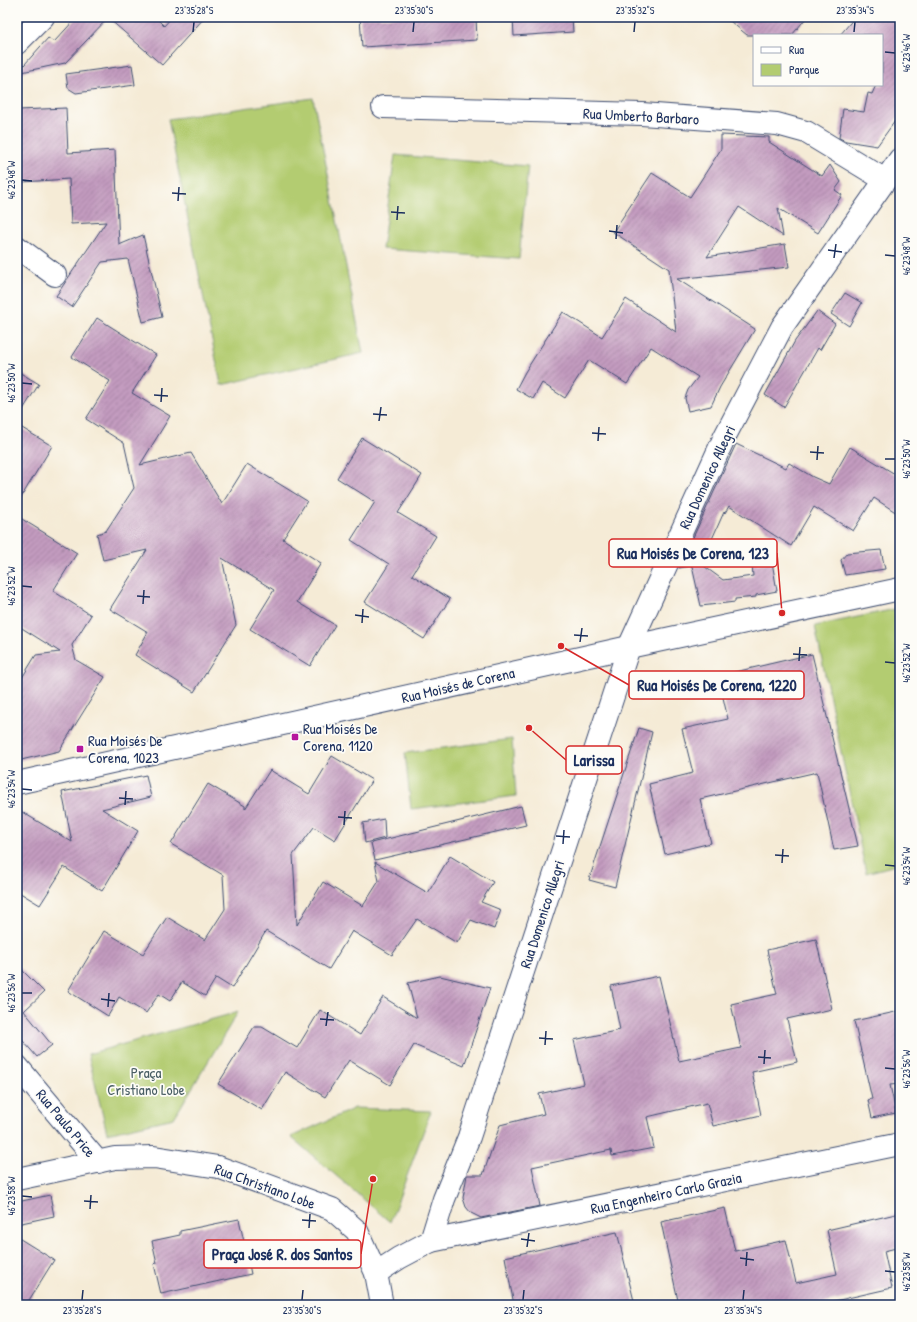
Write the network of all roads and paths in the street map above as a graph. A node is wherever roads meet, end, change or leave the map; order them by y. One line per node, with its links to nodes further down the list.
1 (43, 17): 2 (street)
2 (17, 43)
3 (383, 107): 5 (street, Rua Umberto Barbaro)
4 (900, 159): 5 (street, Rua Domenico Allegri)
5 (885, 180): 9 (street, Rua Domenico Allegri)
6 (17, 247): 7 (street)
7 (55, 276)
8 (900, 589): 9 (street, Rua Moisés de Corena)
9 (629, 647): 10 (street, Rua Moisés de Corena); 15 (street, Rua Domenico Allegri)
10 (17, 783)
11 (17, 1066): 13 (street, Rua Paulo Price)
12 (900, 1144): 15 (street, Rua Engenheiro Carlo Grazia)
13 (98, 1162): 14 (street, Rua Christiano Lobe); 16 (street, Rua Christiano Lobe)
14 (17, 1179)
15 (432, 1241): 16 (street)
16 (376, 1273): 17 (street, Rua Christiano Lobe)
17 (382, 1305)

